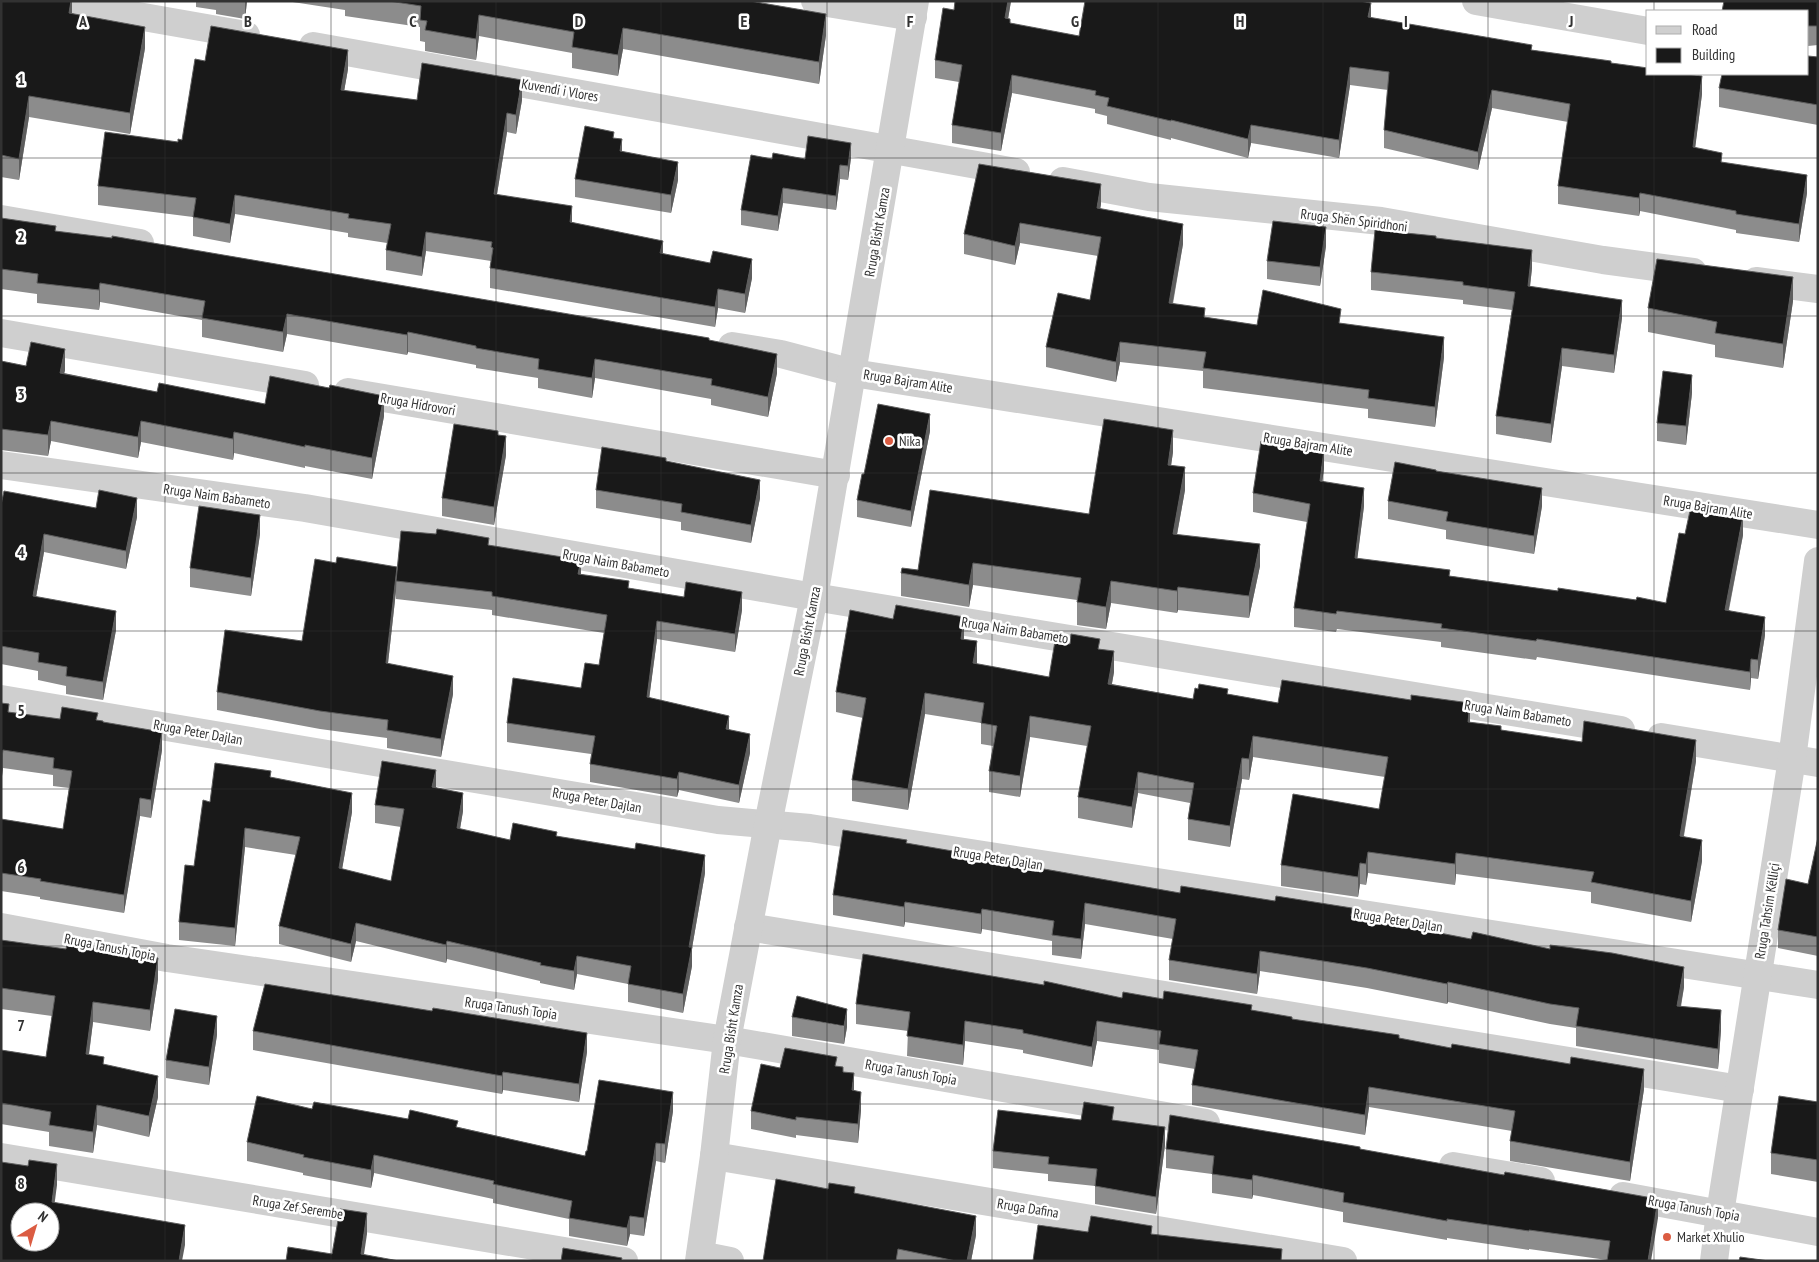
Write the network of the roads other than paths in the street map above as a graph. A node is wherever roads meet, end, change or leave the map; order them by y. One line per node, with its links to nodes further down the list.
1 (52, 1): 6 (street, Kuvendi i Vlores)
2 (815, 1): 4 (street)
3 (1476, 1): 5 (street)
4 (914, 9): 6 (street, Rruga Bisht Kamza)
5 (1646, 31)
6 (891, 149): 9 (street, Rruga Shën Spiridhoni); 12 (street, Rruga Bisht Kamza)
7 (1, 220): 8 (street)
8 (167, 248)
9 (1818, 289)
10 (1, 333): 14 (street, Rruga Hidrovori)
11 (703, 341): 12 (street, Rruga Bajram Alite)
12 (853, 373): 14 (street, Rruga Bisht Kamza); 15 (street, Rruga Bajram Alite)
13 (1, 465): 17 (street, Rruga Naim Babameto)
14 (836, 475): 17 (street, Rruga Bisht Kamza)
15 (1818, 525)
16 (1818, 561): 19 (street, Rruga Tahsim Këlliçi)
17 (814, 597): 19 (street, Rruga Naim Babameto); 20 (street, Rruga Bisht Kamza)
18 (1, 699): 20 (street, Rruga Peter Dajlan)
19 (1805, 761): 23 (street, Rruga Tahsim Këlliçi)
20 (768, 824): 22 (street, Rruga Bisht Kamza); 23 (street, Rruga Peter Dajlan)
21 (1, 927): 25 (street, Rruga Tanush Topia)
22 (748, 927): 25 (street, Rruga Bisht Kamza); 26 (street)
23 (1757, 976): 24 (street, Rruga Peter Dajlan); 26 (street, Rruga Tahsim Këlliçi)
24 (1818, 985)
25 (727, 1040): 27 (street, Rruga Tanush Topia); 28 (street, Rruga Bisht Kamza)
26 (1740, 1089): 33 (street, Rruga Tahsim Këlliçi)
27 (1228, 1127)
28 (714, 1156): 35 (street, Rruga Bisht Kamza); 38 (street, Rruga Dafina)
29 (1, 1157): 36 (street, Rruga Zef Serembe)
30 (1425, 1161): 31 (street)
31 (1563, 1185)
32 (1602, 1192): 33 (street, Rruga Tanush Topia)
33 (1720, 1213): 34 (street, Rruga Tanush Topia); 39 (street, Rruga Tahsim Këlliçi)
34 (1818, 1232)
35 (699, 1258): 37 (street)
36 (624, 1261)
37 (730, 1261)
38 (1343, 1261)
39 (1714, 1261)

